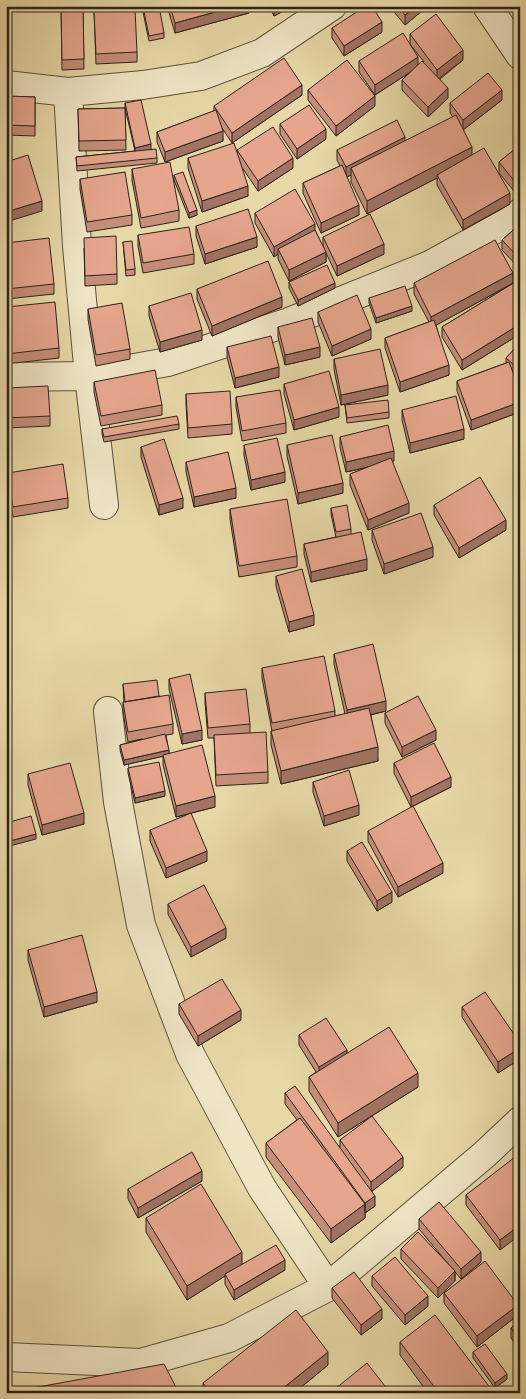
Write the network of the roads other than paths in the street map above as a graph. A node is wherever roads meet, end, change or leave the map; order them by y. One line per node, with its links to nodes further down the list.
1 (332, 6): 5 (street)
2 (486, 6): 3 (street)
3 (520, 55)
4 (6, 85): 5 (street)
5 (68, 92): 7 (street)
6 (520, 213): 7 (street)
7 (89, 376): 8 (street); 9 (street)
8 (6, 377)
9 (104, 505)
10 (108, 711): 12 (street)
11 (520, 1121): 12 (street)
12 (328, 1287): 13 (street)
13 (6, 1357)

